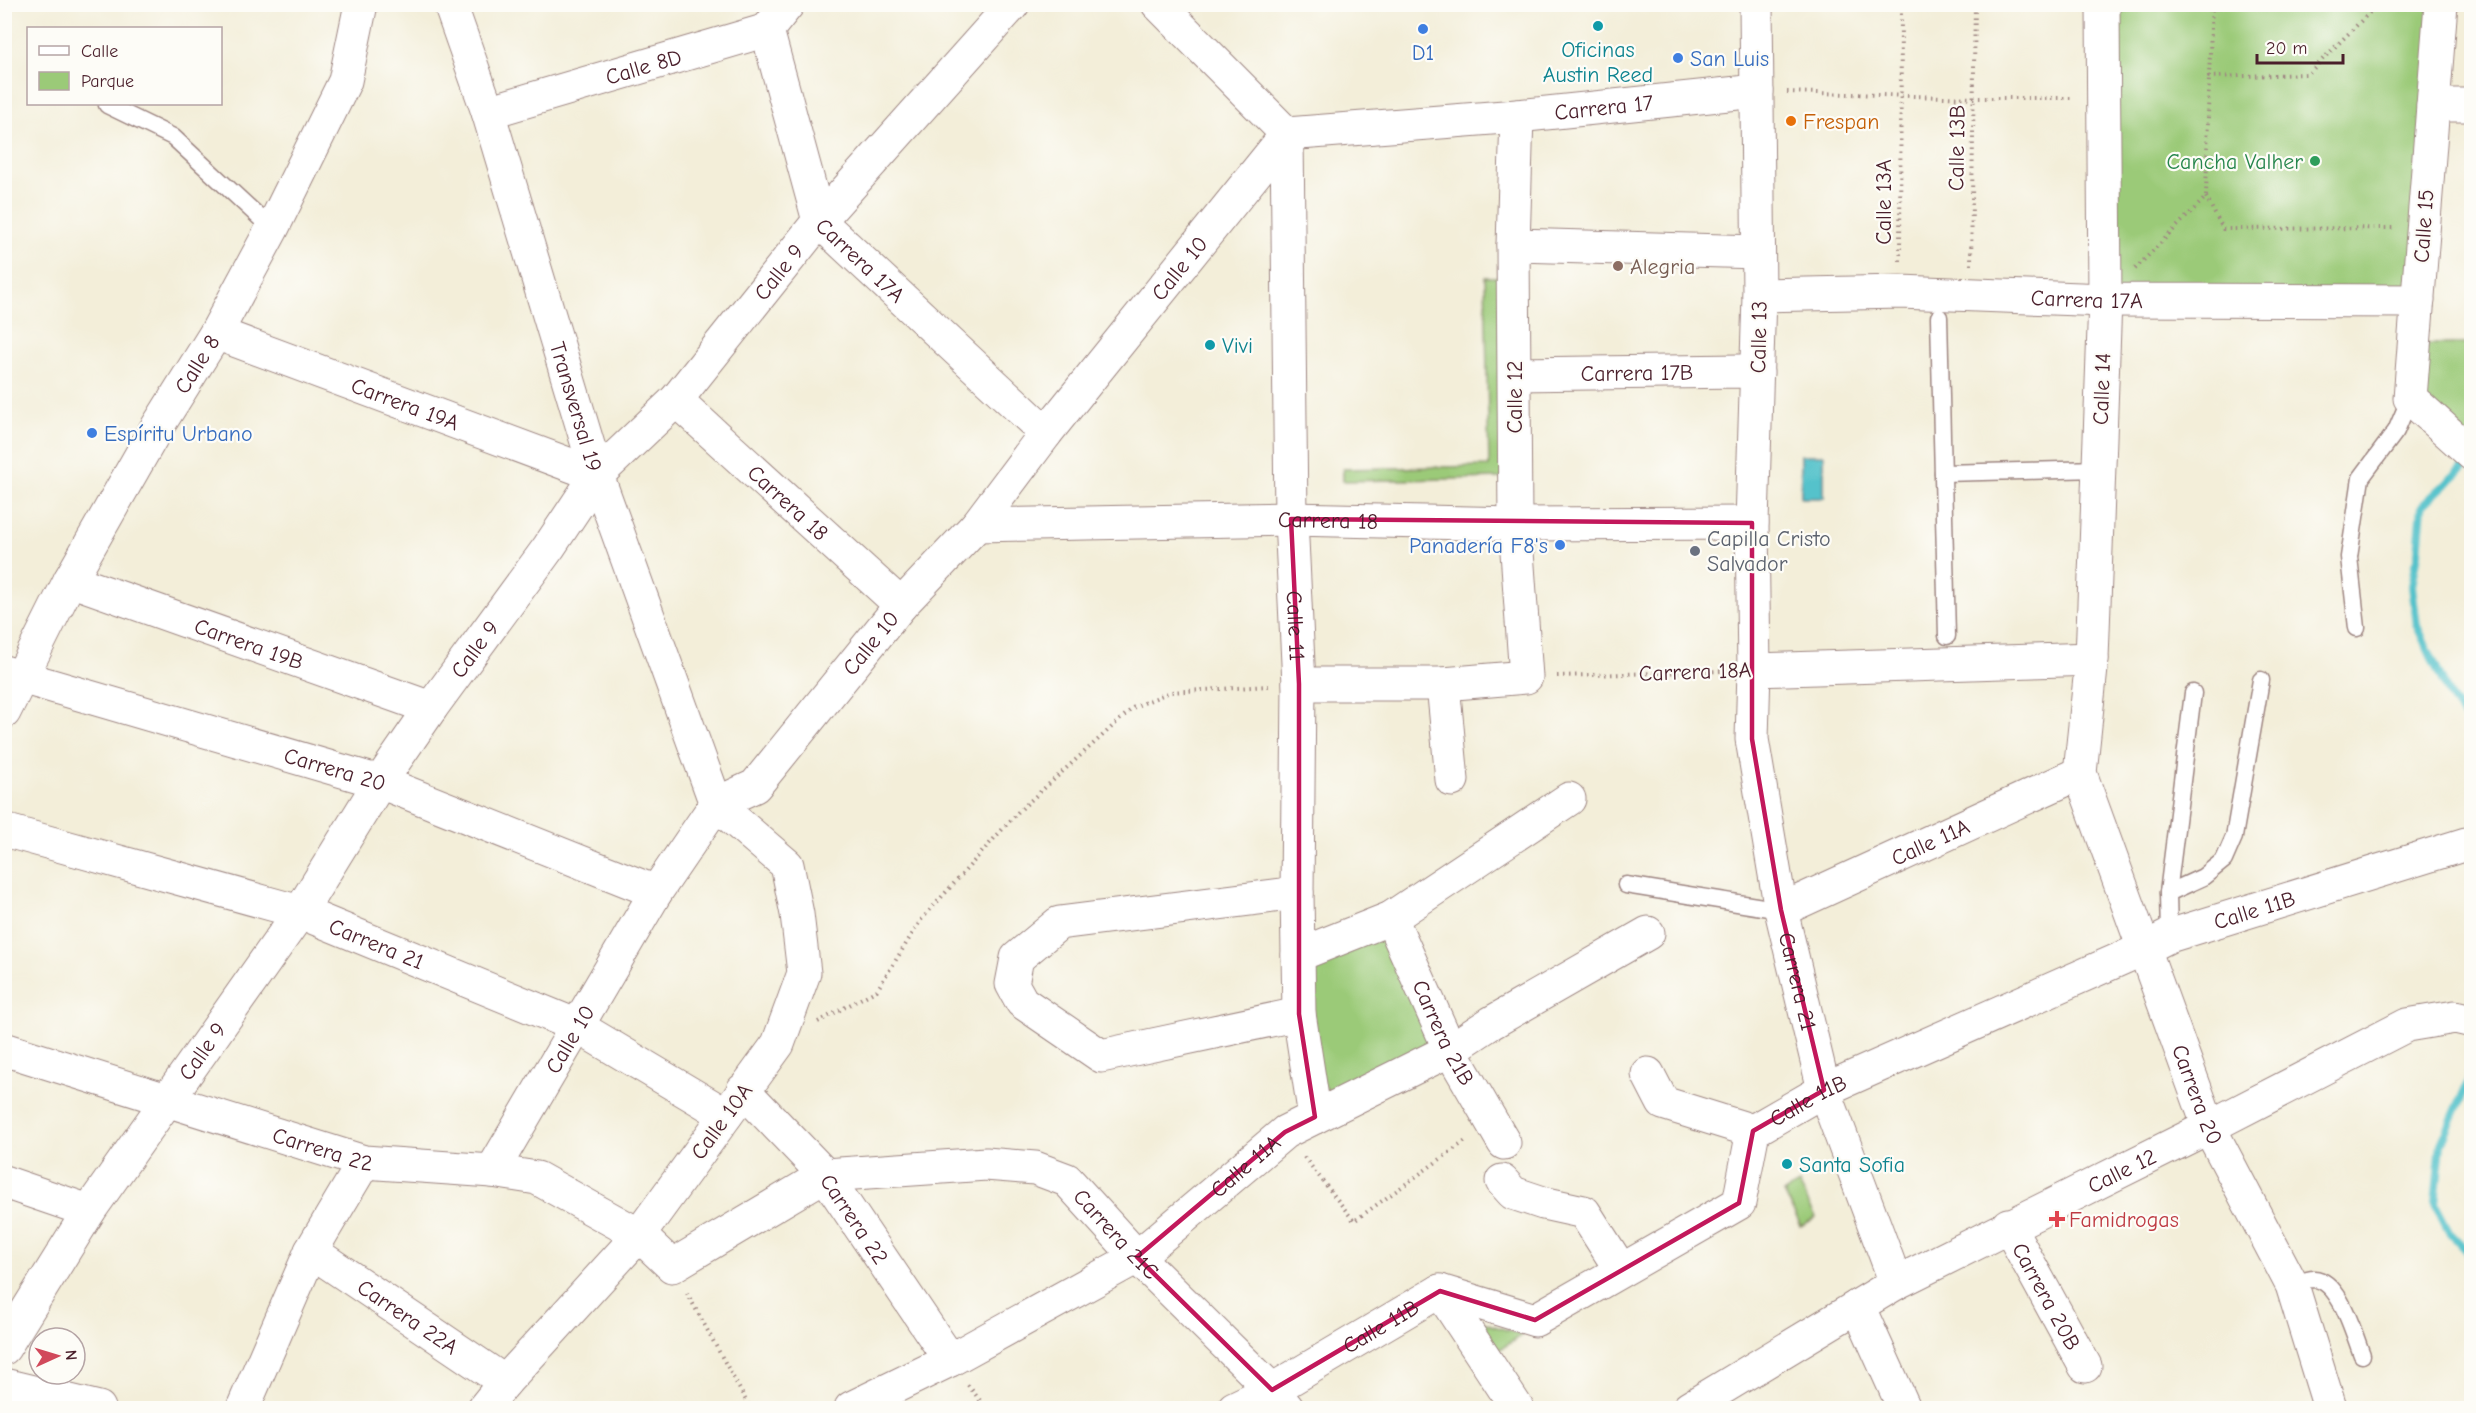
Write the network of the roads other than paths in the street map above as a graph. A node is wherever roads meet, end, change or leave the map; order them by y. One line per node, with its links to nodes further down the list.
1 (361, 4): 18 (street, Calle 8)
2 (450, 4): 14 (street, Transversal 19)
3 (788, 4): 9 (street)
4 (1013, 4): 17 (street, Calle 9)
5 (1158, 4): 16 (street)
6 (1756, 4): 10 (street, Calle 13)
7 (2103, 4): 22 (street, Calle 14)
8 (2441, 4): 12 (street, Calle 15)
9 (767, 30): 14 (street, Calle 8D); 17 (street, Carrera 17A)
10 (1757, 91): 15 (street, Carrera 17); 20 (street, Calle 13)
11 (107, 105): 18 (lane)
12 (2433, 105): 13 (street); 23 (street, Calle 15)
13 (2472, 105)
14 (488, 112): 34 (street, Transversal 19)
15 (1517, 116): 16 (street, Carrera 17); 19 (street, Calle 12)
16 (1287, 134): 30 (street, Calle 10); 35 (street, Calle 11)
17 (819, 221): 29 (street, Calle 9); 30 (street, Carrera 17A)
18 (272, 229): 25 (street, Calle 8)
19 (1513, 245): 20 (street); 27 (street, Calle 12)
20 (1758, 252): 21 (street, Calle 13)
21 (1759, 295): 22 (street, Carrera 17A); 26 (street, Calle 13)
22 (2105, 300): 23 (street, Carrera 17A); 32 (street, Calle 14)
23 (2418, 301): 28 (street, Calle 15)
24 (1939, 316): 33 (lane)
25 (216, 333): 34 (street, Carrera 19A); 39 (street, Calle 8)
26 (1757, 373): 27 (street, Carrera 17B); 36 (street, Calle 13)
27 (1515, 374): 37 (street, Calle 12)
28 (2410, 398): 31 (street); 41 (lane)
29 (676, 400): 34 (street, Calle 9); 40 (street, Carrera 18)
30 (1046, 433): 38 (street, Calle 10)
31 (2472, 454)
32 (2098, 469): 33 (lane); 43 (street, Calle 14)
33 (1943, 473): 42 (lane)
34 (597, 475): 50 (street, Calle 9); 56 (street, Transversal 19)
35 (1292, 519): 37 (street, Carrera 18); 38 (street, Carrera 18); 47 (street, Calle 11)
36 (1752, 523): 37 (street, Carrera 18); 44 (street, Calle 13)
37 (1515, 524): 48 (street, Calle 12)
38 (977, 525): 40 (street, Calle 10)
39 (70, 580): 45 (street, Calle 8); 50 (street, Carrera 19B)
40 (901, 605): 56 (street, Calle 10)
41 (2356, 628)
42 (1947, 636)
43 (2092, 659): 44 (street, Carrera 18A); 52 (street, Calle 14)
44 (1754, 670): 63 (street, Carrera 21)
45 (13, 674): 51 (street, Calle 8); 54 (street, Carrera 20)
46 (2261, 680): 62 (lane)
47 (1299, 684): 48 (street); 61 (street, Calle 11)
48 (1443, 684): 53 (street)
49 (2193, 693): 62 (lane)
50 (431, 708): 54 (street, Calle 9)
51 (4, 712)
52 (2080, 773): 63 (street, Calle 11A); 67 (street, Carrera 20)
53 (1452, 780)
54 (380, 782): 60 (street, Carrera 20); 64 (street, Calle 9)
55 (1569, 799): 65 (street)
56 (716, 804): 60 (street, Calle 10); 77 (street, Calle 10A)
57 (4, 830): 64 (street, Carrera 21)
58 (2466, 844): 67 (street, Calle 11B)
59 (1626, 885): 63 (lane)
60 (656, 891): 71 (street, Calle 10)
61 (1297, 892): 68 (street, Calle 11); 69 (street)
62 (2168, 893): 67 (lane)
63 (1781, 910): 75 (street, Carrera 21)
64 (300, 912): 71 (street, Carrera 21); 76 (street, Calle 9)
65 (1391, 918): 68 (street); 73 (street, Carrera 21B)
66 (1648, 933): 73 (street, Calle 11A)
67 (2156, 942): 75 (street, Calle 11B); 79 (street, Carrera 20)
68 (1298, 955): 69 (street, Calle 11)
69 (1299, 1014): 78 (street, Calle 11)
70 (2463, 1019): 79 (street, Calle 12)
71 (575, 1025): 77 (street, Carrera 21); 83 (street, Calle 10)
72 (4, 1049): 76 (street, Carrera 22)
73 (1450, 1050): 78 (street, Calle 11A); 81 (street, Carrera 21B)
74 (1648, 1074): 80 (street)
75 (1824, 1090): 80 (street, Calle 11B); 93 (street, Carrera 21)
76 (169, 1099): 82 (street, Carrera 22); 87 (street, Calle 9)
77 (734, 1102): 84 (street, Carrera 22); 89 (street, Calle 10A)
78 (1315, 1117): 91 (street, Calle 11A)
79 (2209, 1127): 88 (street, Calle 12); 94 (street, Carrera 20)
80 (1753, 1131): 92 (street, Calle 11B)
81 (1498, 1133)
82 (364, 1162): 83 (street, Carrera 22); 90 (street)
83 (492, 1171): 89 (street, Carrera 22)
84 (825, 1175): 89 (street); 91 (street, Carrera 21C); 99 (street, Carrera 22)
85 (1502, 1181): 92 (street)
86 (4, 1182): 87 (street)
87 (88, 1211): 97 (street, Calle 9)
88 (2008, 1225): 93 (street, Calle 12); 100 (street, Carrera 20B)
89 (639, 1235): 101 (street, Calle 10A)
90 (311, 1251): 101 (street, Carrera 22A); 106 (street)
91 (1137, 1257): 99 (street, Calle 11A); 103 (street, Carrera 21C)
92 (1621, 1270): 95 (street, Calle 11B)
93 (1896, 1283): 96 (street, Calle 12)
94 (2292, 1285): 98 (lane); 112 (street, Carrera 20)
95 (1440, 1291): 103 (street, Calle 11B); 110 (street)
96 (1858, 1306): 104 (street, Calle 12); 111 (street)
97 (4, 1348)
98 (2362, 1355)
99 (950, 1360): 108 (street, Calle 11A)
100 (2085, 1366)
101 (505, 1382): 107 (street, Calle 10A)
102 (4, 1385): 105 (street)
103 (1280, 1399): 109 (street, Calle 11B)
104 (1705, 1405)
105 (99, 1408)
106 (243, 1408)
107 (484, 1408)
108 (851, 1408)
109 (1234, 1408)
110 (1517, 1408)
111 (1904, 1408)
112 (2330, 1408)

